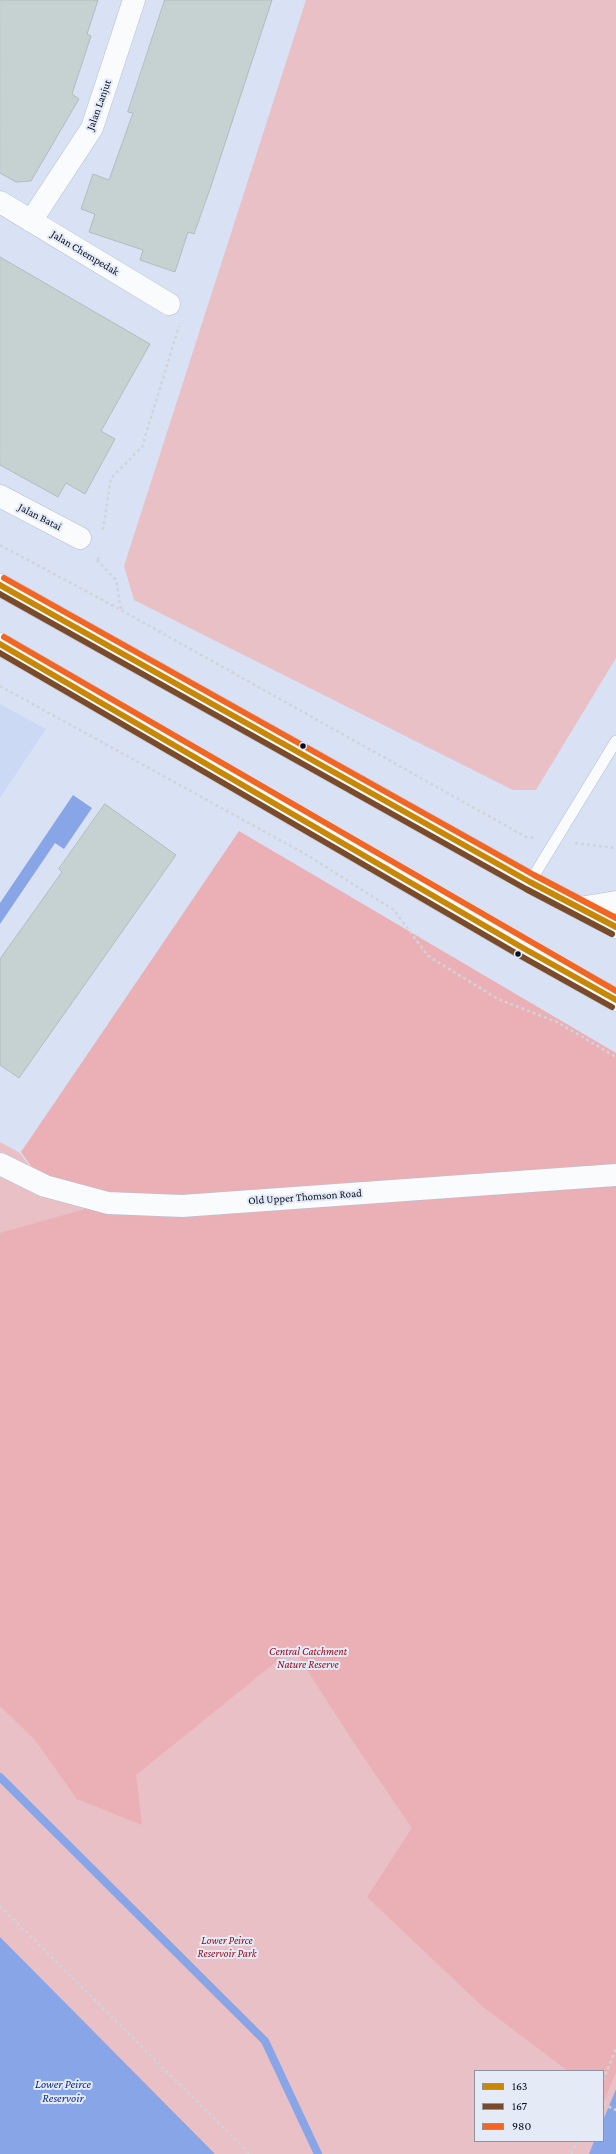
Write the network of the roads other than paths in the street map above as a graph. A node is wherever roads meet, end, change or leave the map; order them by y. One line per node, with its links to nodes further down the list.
1 (134, 0): 3 (main road, Jalan Lanjut)
2 (0, 202): 3 (main road, Jalan Chempedak)
3 (31, 221): 4 (main road, Jalan Chempedak)
4 (169, 304)
5 (0, 496): 6 (main road, Jalan Batai)
6 (80, 538)
7 (0, 585): 10 (main road)
8 (0, 644): 14 (main road)
9 (616, 741): 10 (lane)
10 (530, 882): 12 (main road)
11 (616, 902): 12 (main road)
12 (579, 908): 13 (main road)
13 (616, 927)
14 (616, 1000)
15 (0, 1164): 16 (main road, Old Upper Thomson Road)
16 (616, 1175)

